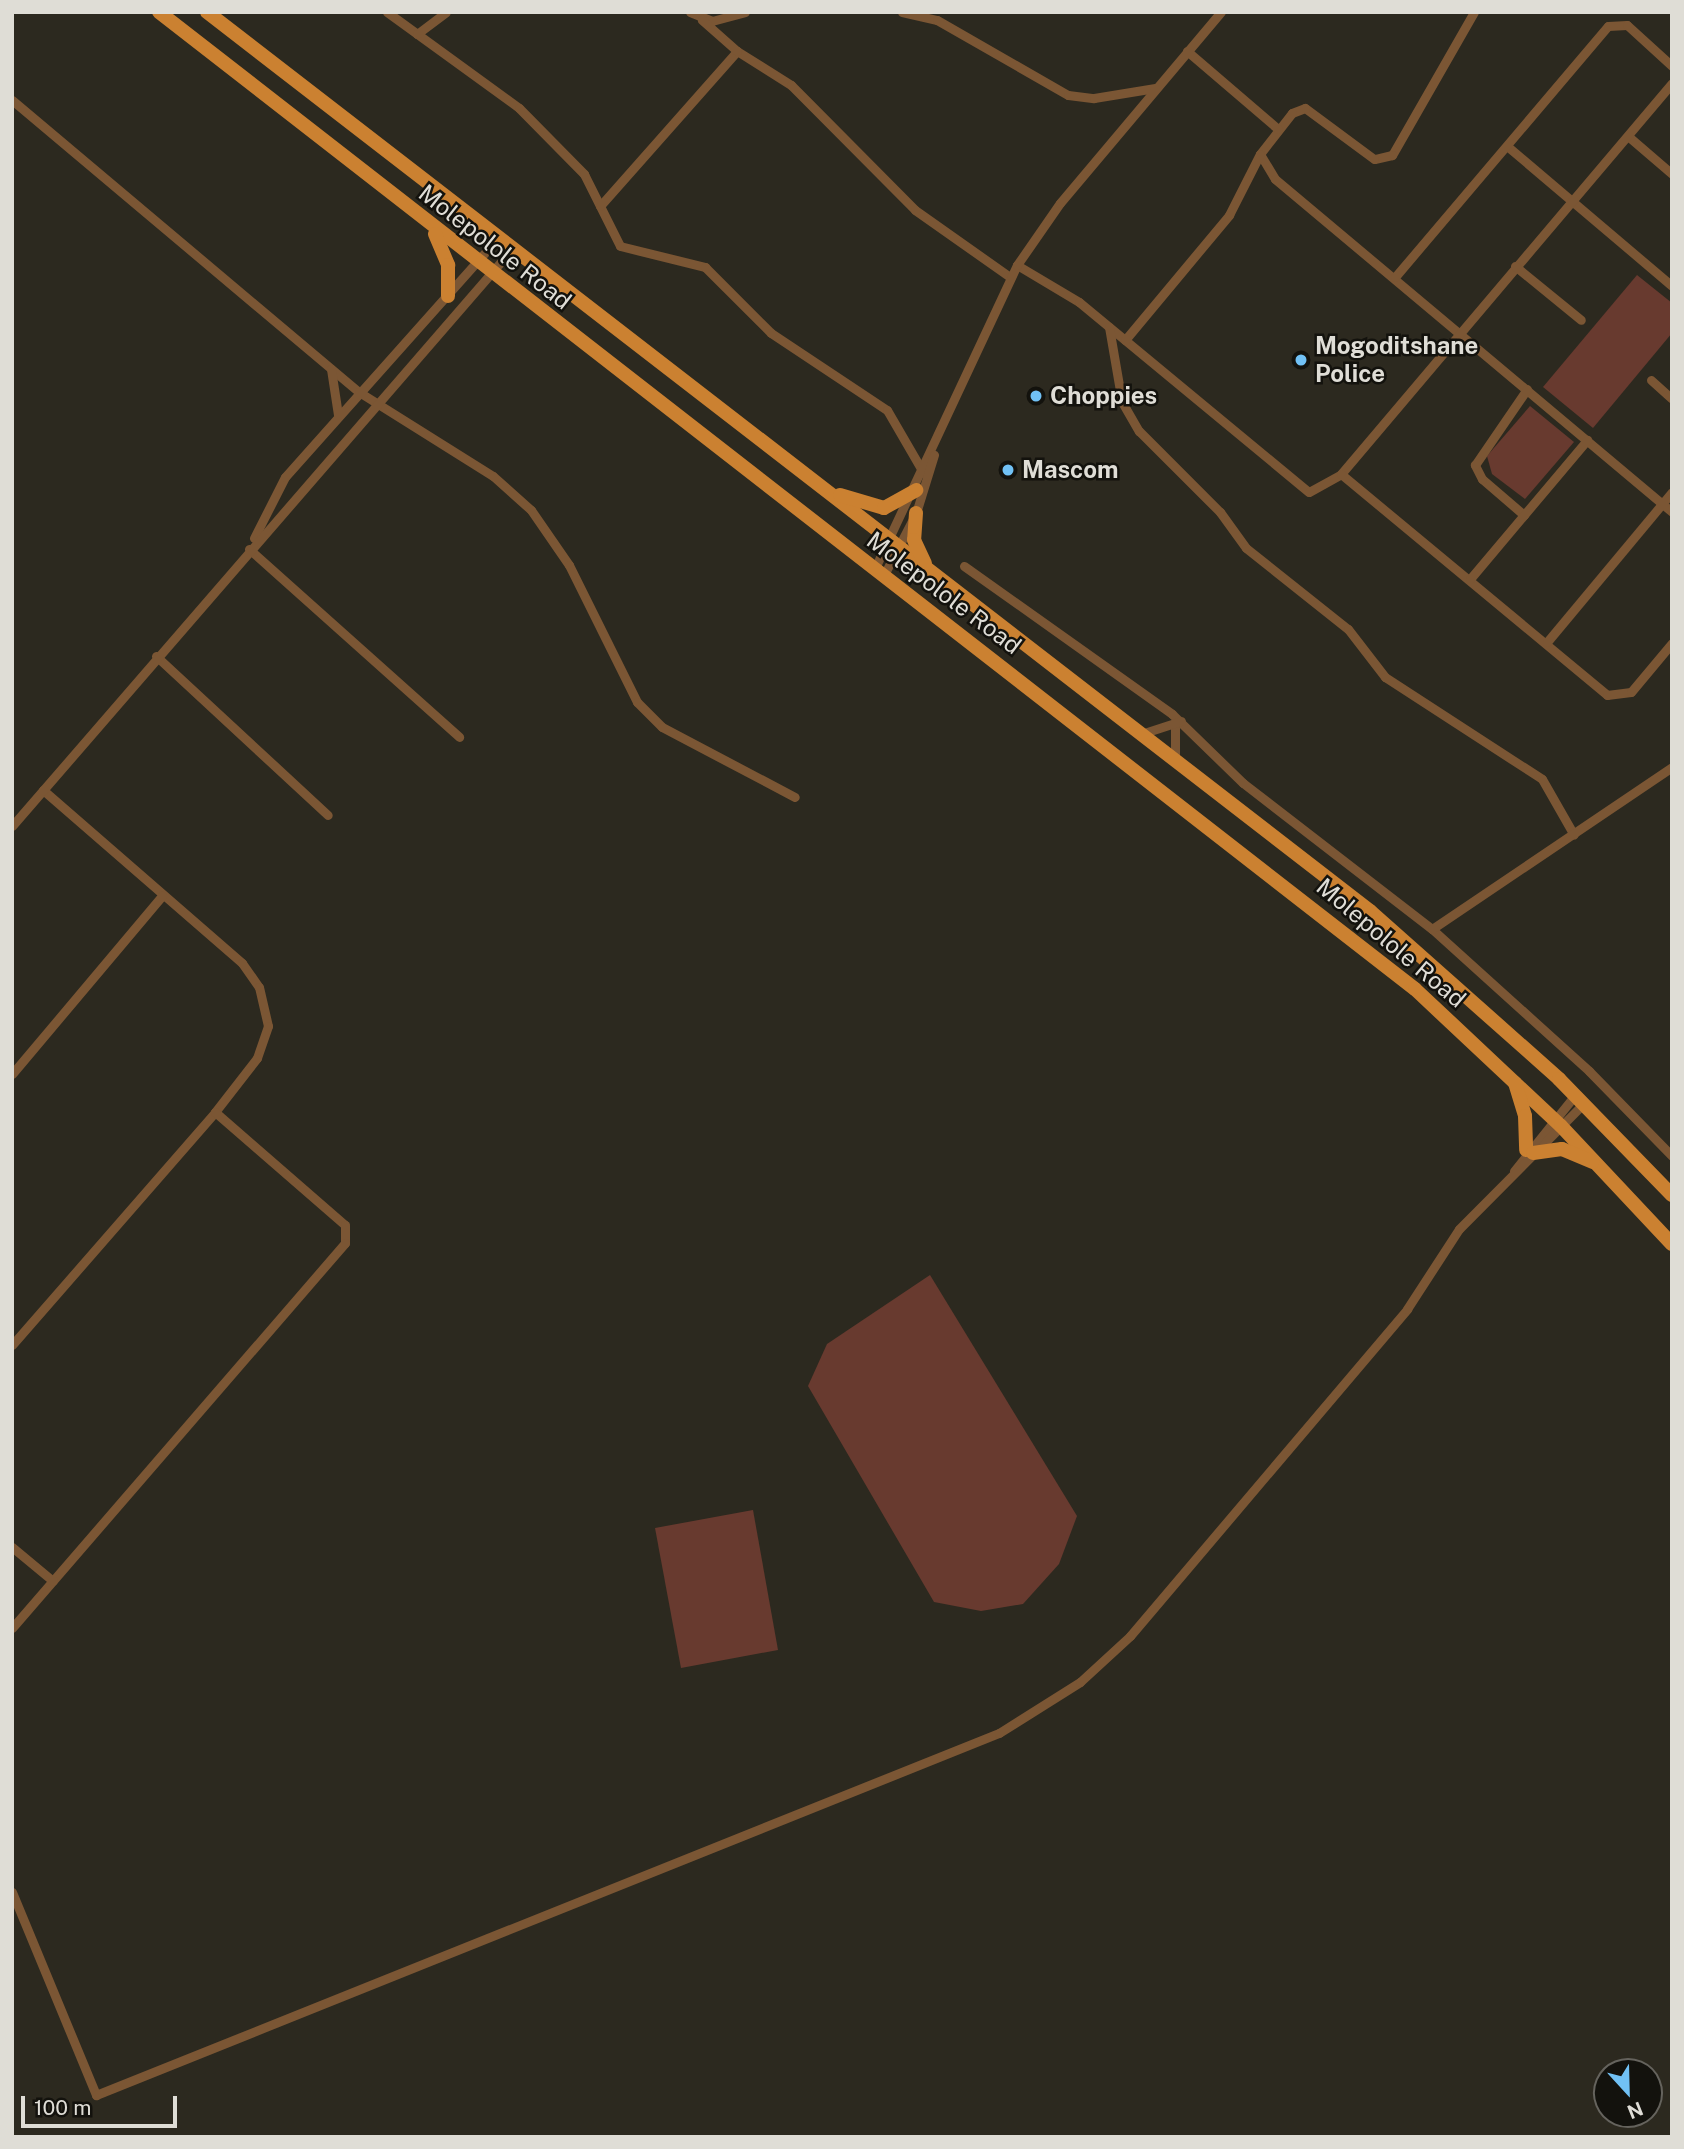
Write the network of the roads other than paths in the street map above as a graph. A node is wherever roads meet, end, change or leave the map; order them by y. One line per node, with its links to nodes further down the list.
1 (159, 12): 25 (main road, Molepolole Road)
2 (206, 12): 26 (main road, Molepolole Road)
3 (387, 12): 11 (street)
4 (446, 12): 11 (street)
5 (690, 12): 10 (street)
6 (745, 12): 10 (street)
7 (902, 12): 16 (street)
8 (1221, 12): 13 (street)
9 (1474, 12): 18 (street)
10 (702, 20): 12 (street)
11 (417, 34): 24 (street)
12 (737, 51): 24 (street); 32 (street)
13 (1187, 51): 16 (street); 18 (street)
14 (1672, 66): 20 (street)
15 (1672, 83): 19 (street)
16 (1156, 88): 29 (street)
17 (12, 100): 42 (street)
18 (1279, 129): 21 (street)
19 (1629, 137): 22 (street); 23 (street)
20 (1507, 146): 23 (street); 33 (street)
21 (1260, 154): 33 (street); 41 (street)
22 (1672, 174)
23 (1570, 202): 30 (street); 34 (street)
24 (600, 206): 51 (street)
25 (430, 226): 28 (main road, Molepolole Road); 35 (main road)
26 (498, 238): 27 (main road, Molepolole Road); 28 (street)
27 (512, 249): 31 (street); 53 (main road, Molepolole Road)
28 (477, 263): 31 (main road, Molepolole Road); 35 (street)
29 (1017, 265): 32 (street); 39 (street)
30 (1515, 267): 38 (street); 40 (street)
31 (490, 273): 37 (street); 63 (main road, Molepolole Road)
32 (1010, 277): 50 (street)
33 (1395, 277): 40 (street)
34 (1672, 286)
35 (448, 296): 36 (street)
36 (435, 310): 37 (street); 45 (street)
37 (449, 320): 47 (street)
38 (1581, 320)
39 (1109, 327): 41 (street); 78 (street)
40 (1460, 332): 44 (street); 52 (street)
41 (1125, 340): 52 (street)
42 (331, 369): 45 (street); 48 (street)
43 (1650, 380): 46 (street)
44 (1527, 389): 49 (street); 59 (street)
45 (359, 392): 47 (street); 48 (street)
46 (1672, 399)
47 (376, 402): 61 (street); 75 (street)
48 (338, 415): 61 (street)
49 (1587, 440): 56 (street); 59 (street)
50 (934, 453): 51 (street); 58 (street)
51 (923, 471): 54 (street)
52 (1341, 474): 65 (street)
53 (823, 487): 54 (main road); 60 (main road, Molepolole Road)
54 (916, 490): 60 (street)
55 (1672, 492): 56 (street)
56 (1662, 504): 57 (street); 66 (street)
57 (1672, 512)
58 (916, 513): 60 (street); 64 (main road)
59 (1524, 515): 65 (street)
60 (895, 546): 63 (street); 64 (main road, Molepolole Road)
61 (248, 549): 68 (street); 71 (street)
62 (964, 566): 69 (street)
63 (880, 572): 82 (main road, Molepolole Road)
64 (931, 573): 70 (main road, Molepolole Road)
65 (1470, 579): 66 (street)
66 (1547, 642): 67 (street)
67 (1672, 643)
68 (156, 656): 74 (street); 76 (street)
69 (1178, 724): 70 (street); 72 (street); 80 (street)
70 (1140, 734): 72 (main road, Molepolole Road)
71 (459, 737)
72 (1175, 761): 83 (main road, Molepolole Road)
73 (1672, 767): 78 (street)
74 (43, 790): 77 (street); 79 (street)
75 (795, 797)
76 (328, 815)
77 (12, 826)
78 (1574, 835): 80 (street)
79 (162, 896): 81 (street); 84 (street)
80 (1432, 929): 87 (street)
81 (12, 1074)
82 (1514, 1080): 85 (main road, Molepolole Road); 86 (main road)
83 (1579, 1099): 85 (street); 89 (main road, Molepolole Road)
84 (215, 1112): 91 (street); 93 (street)
85 (1557, 1122): 86 (street); 88 (main road, Molepolole Road)
86 (1530, 1152): 88 (main road); 95 (street)
87 (1672, 1156)
88 (1600, 1165): 90 (main road, Molepolole Road)
89 (1672, 1195)
90 (1672, 1244)
91 (12, 1345)
92 (12, 1547): 93 (street)
93 (53, 1581): 94 (street)
94 (12, 1629)
95 (12, 1892)

